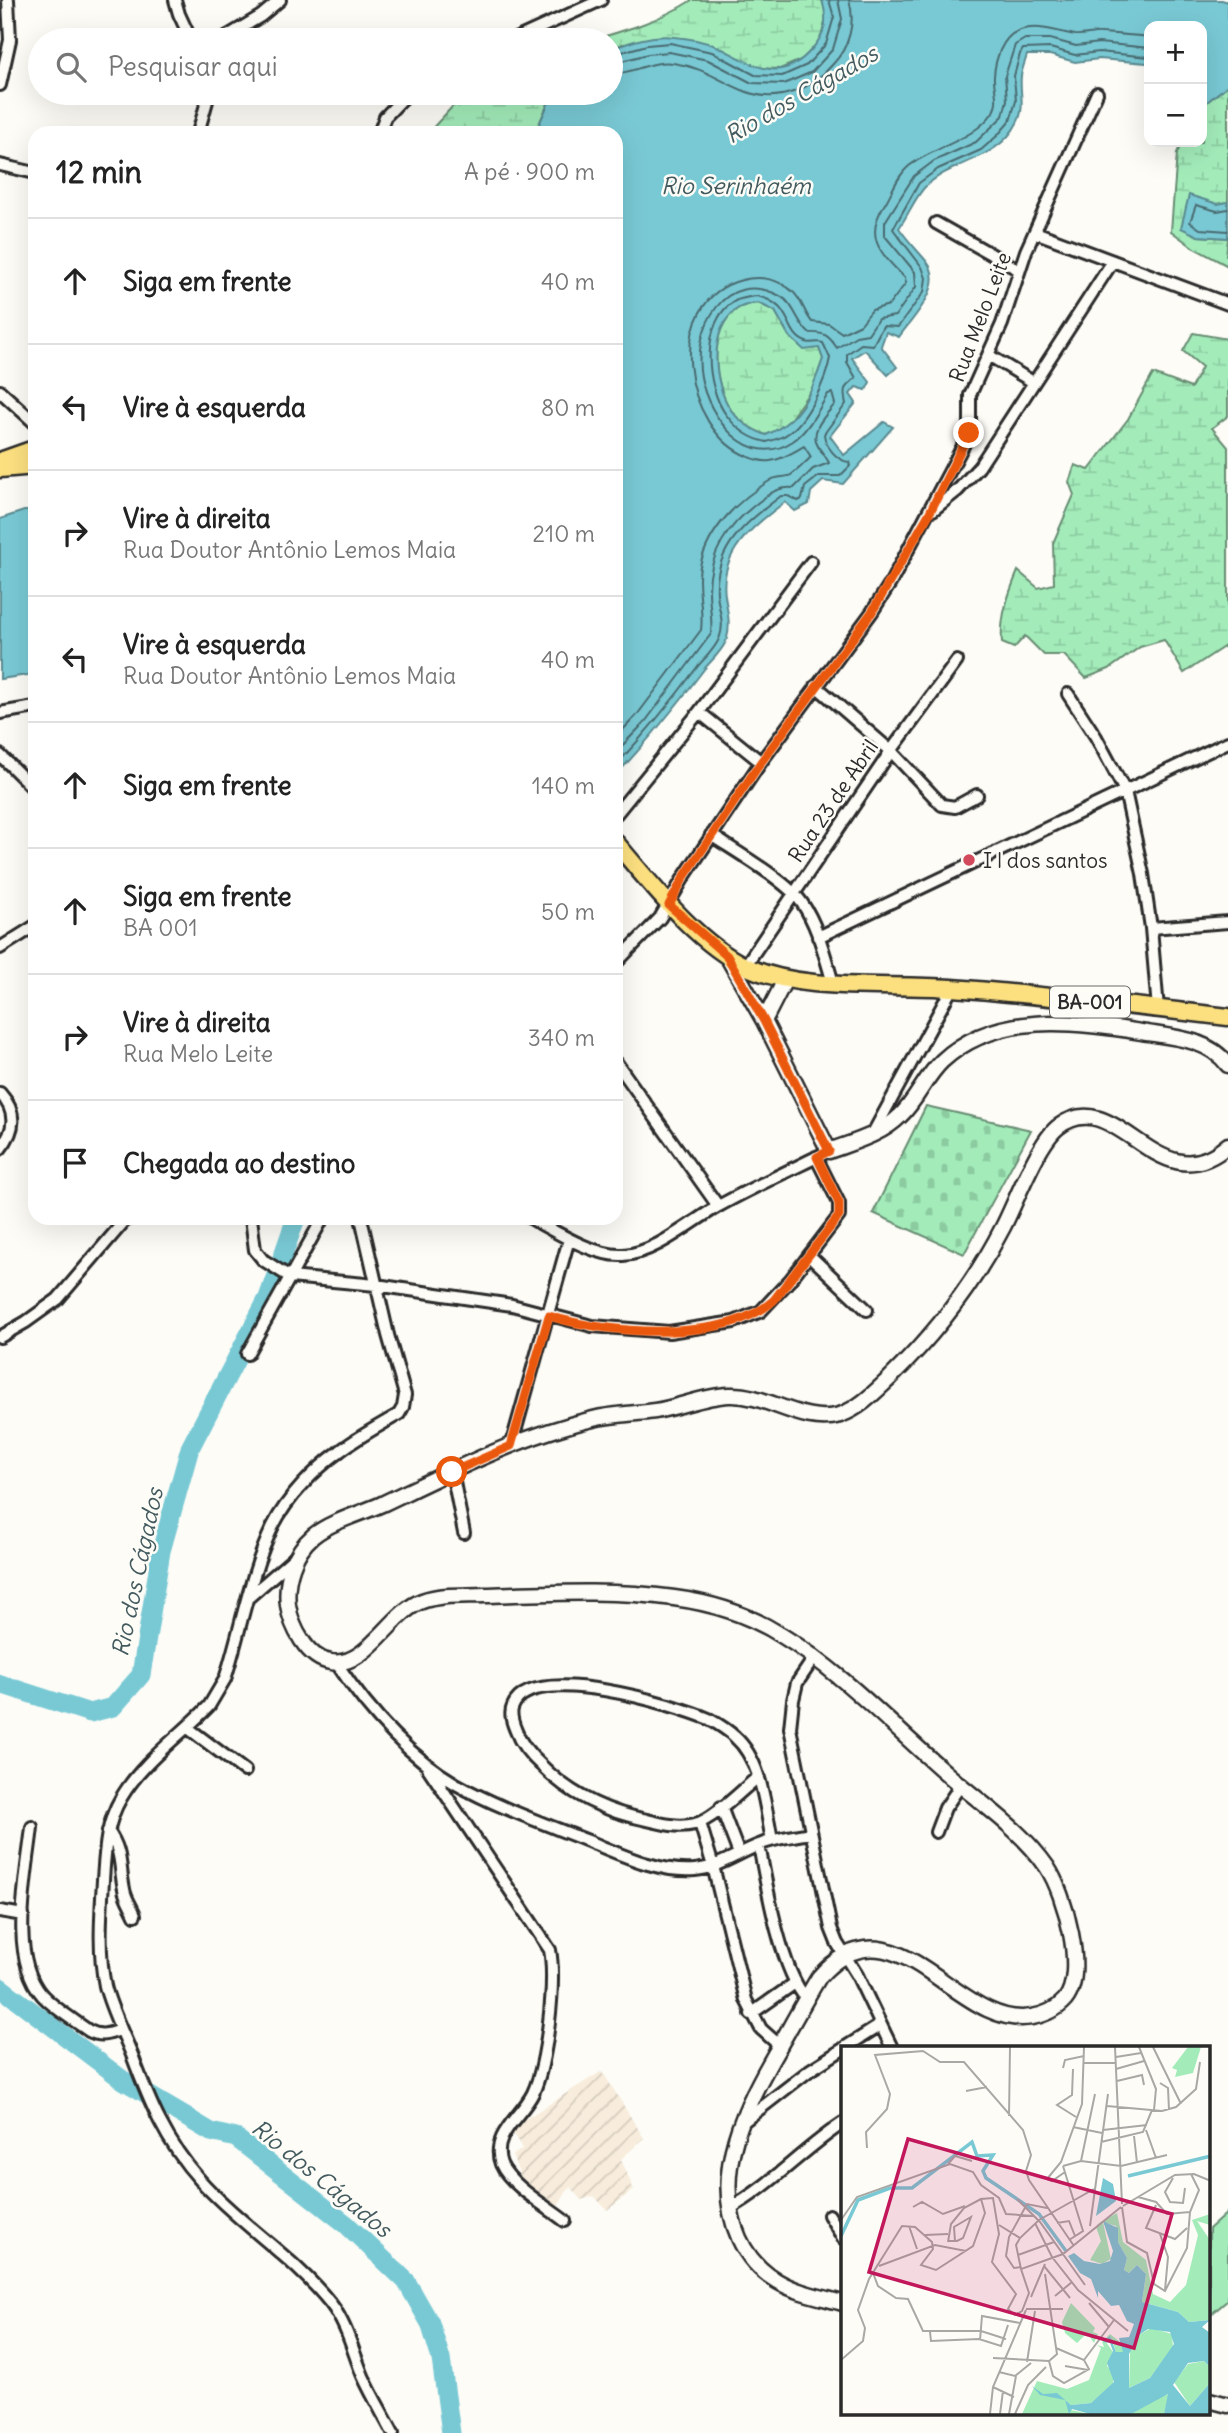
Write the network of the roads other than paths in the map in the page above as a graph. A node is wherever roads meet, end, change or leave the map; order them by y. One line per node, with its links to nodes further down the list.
1 (8, 0): 8 (street)
2 (175, 0): 5 (street)
3 (280, 0): 6 (street)
4 (601, 0): 7 (street)
5 (185, 28)
6 (242, 28)
7 (539, 28)
8 (0, 85)
9 (1097, 93): 17 (street, Rua Melo Leite)
10 (206, 105): 12 (street)
11 (396, 105): 13 (street)
12 (200, 126)
13 (382, 126)
14 (0, 165): 15 (street)
15 (28, 171)
16 (936, 223): 19 (street)
17 (1035, 232): 18 (street); 19 (street, Rua Melo Leite)
18 (1113, 261): 20 (street); 22 (street)
19 (1019, 270): 21 (street, Rua Melo Leite)
20 (1228, 303)
21 (990, 356): 22 (street); 29 (street, Rua Melo Leite)
22 (1034, 382): 29 (street)
23 (0, 391): 24 (street)
24 (28, 417)
25 (28, 454): 26 (main road)
26 (0, 461)
27 (28, 467): 28 (main road)
28 (0, 469)
29 (929, 514): 32 (street, Rua Melo Leite)
30 (811, 562): 35 (street)
31 (957, 661): 38 (street, Rua 23 de Abril)
32 (816, 686): 38 (street); 40 (street, Rua Melo Leite)
33 (1068, 694): 42 (street)
34 (28, 708): 36 (street)
35 (699, 712): 40 (street); 44 (street)
36 (0, 713)
37 (1228, 742): 42 (street)
38 (891, 751): 43 (street); 47 (street, Rua 23 de Abril)
39 (0, 755): 41 (street)
40 (761, 762): 45 (street, Rua Melo Leite)
41 (28, 783)
42 (1125, 791): 50 (street); 52 (street)
43 (977, 795)
44 (623, 805)
45 (711, 835): 47 (street); 48 (street, Rua Melo Leite)
46 (623, 851): 48 (main road, BA-001)
47 (794, 893): 52 (street); 56 (street, Rua 23 de Abril)
48 (669, 905): 54 (street, Rua Melo Leite); 55 (main road, BA-001)
49 (1228, 922): 50 (street)
50 (1151, 928): 60 (street)
51 (28, 932): 53 (street)
52 (818, 937): 58 (street)
53 (0, 948)
54 (623, 956)
55 (727, 956): 56 (main road, BA-001); 62 (main road)
56 (745, 966): 57 (main road, BA-001)
57 (785, 980): 58 (main road, BA-001); 62 (main road)
58 (834, 983): 59 (main road, BA-001)
59 (951, 988): 60 (main road, BA-001); 66 (street)
60 (1158, 1009): 61 (main road, BA-001)
61 (1228, 1017)
62 (764, 1021): 69 (main road)
63 (1228, 1065): 66 (main road)
64 (623, 1072): 70 (street)
65 (0, 1093): 68 (street)
66 (872, 1135): 69 (main road)
67 (1228, 1145): 84 (main road)
68 (0, 1149)
69 (823, 1154): 70 (street); 77 (street)
70 (718, 1206): 76 (street)
71 (121, 1225): 82 (street)
72 (252, 1225): 78 (street)
73 (319, 1225): 78 (street)
74 (363, 1225): 79 (street)
75 (543, 1225): 76 (street)
76 (569, 1239): 81 (street)
77 (809, 1255): 80 (street); 81 (street)
78 (287, 1275): 79 (street); 83 (street)
79 (376, 1285): 81 (street); 88 (street)
80 (867, 1310)
81 (549, 1316): 84 (street)
82 (0, 1337)
83 (247, 1354)
84 (511, 1446): 85 (main road)
85 (452, 1472): 86 (street); 87 (main road)
86 (464, 1533)
87 (295, 1558): 88 (street); 90 (main road)
88 (249, 1597): 91 (street)
89 (814, 1658): 90 (main road); 95 (main road); 101 (street)
90 (337, 1664): 92 (street)
91 (188, 1728): 93 (street); 99 (street)
92 (424, 1762): 105 (street); 123 (street)
93 (245, 1772)
94 (758, 1777): 96 (street); 97 (street); 102 (street)
95 (960, 1786): 100 (street); 109 (main road)
96 (721, 1807): 97 (street); 104 (street)
97 (700, 1823): 105 (street)
98 (32, 1827): 107 (street)
99 (107, 1831): 108 (street); 114 (street)
100 (936, 1832)
101 (811, 1833): 102 (street); 109 (street)
102 (772, 1840): 103 (street)
103 (759, 1845): 104 (street); 110 (street)
104 (739, 1854): 105 (street)
105 (713, 1866): 112 (street)
106 (0, 1912): 107 (street)
107 (23, 1915): 114 (street)
108 (135, 1915)
109 (845, 1956): 111 (main road); 113 (street)
110 (795, 1983): 111 (street); 112 (street)
111 (806, 1998): 115 (main road)
112 (751, 2014): 115 (street)
113 (879, 2026): 116 (street); 117 (street)
114 (120, 2030): 129 (street)
115 (780, 2046): 119 (main road)
116 (847, 2046)
117 (891, 2046)
118 (841, 2050): 119 (street)
119 (740, 2123): 121 (main road)
120 (841, 2124): 121 (street)
121 (730, 2208): 125 (main road)
122 (829, 2215): 124 (street)
123 (565, 2221)
124 (841, 2235)
125 (841, 2302)
126 (1210, 2393): 128 (street)
127 (1210, 2400): 128 (main road)
128 (1228, 2403)
129 (393, 2433)

